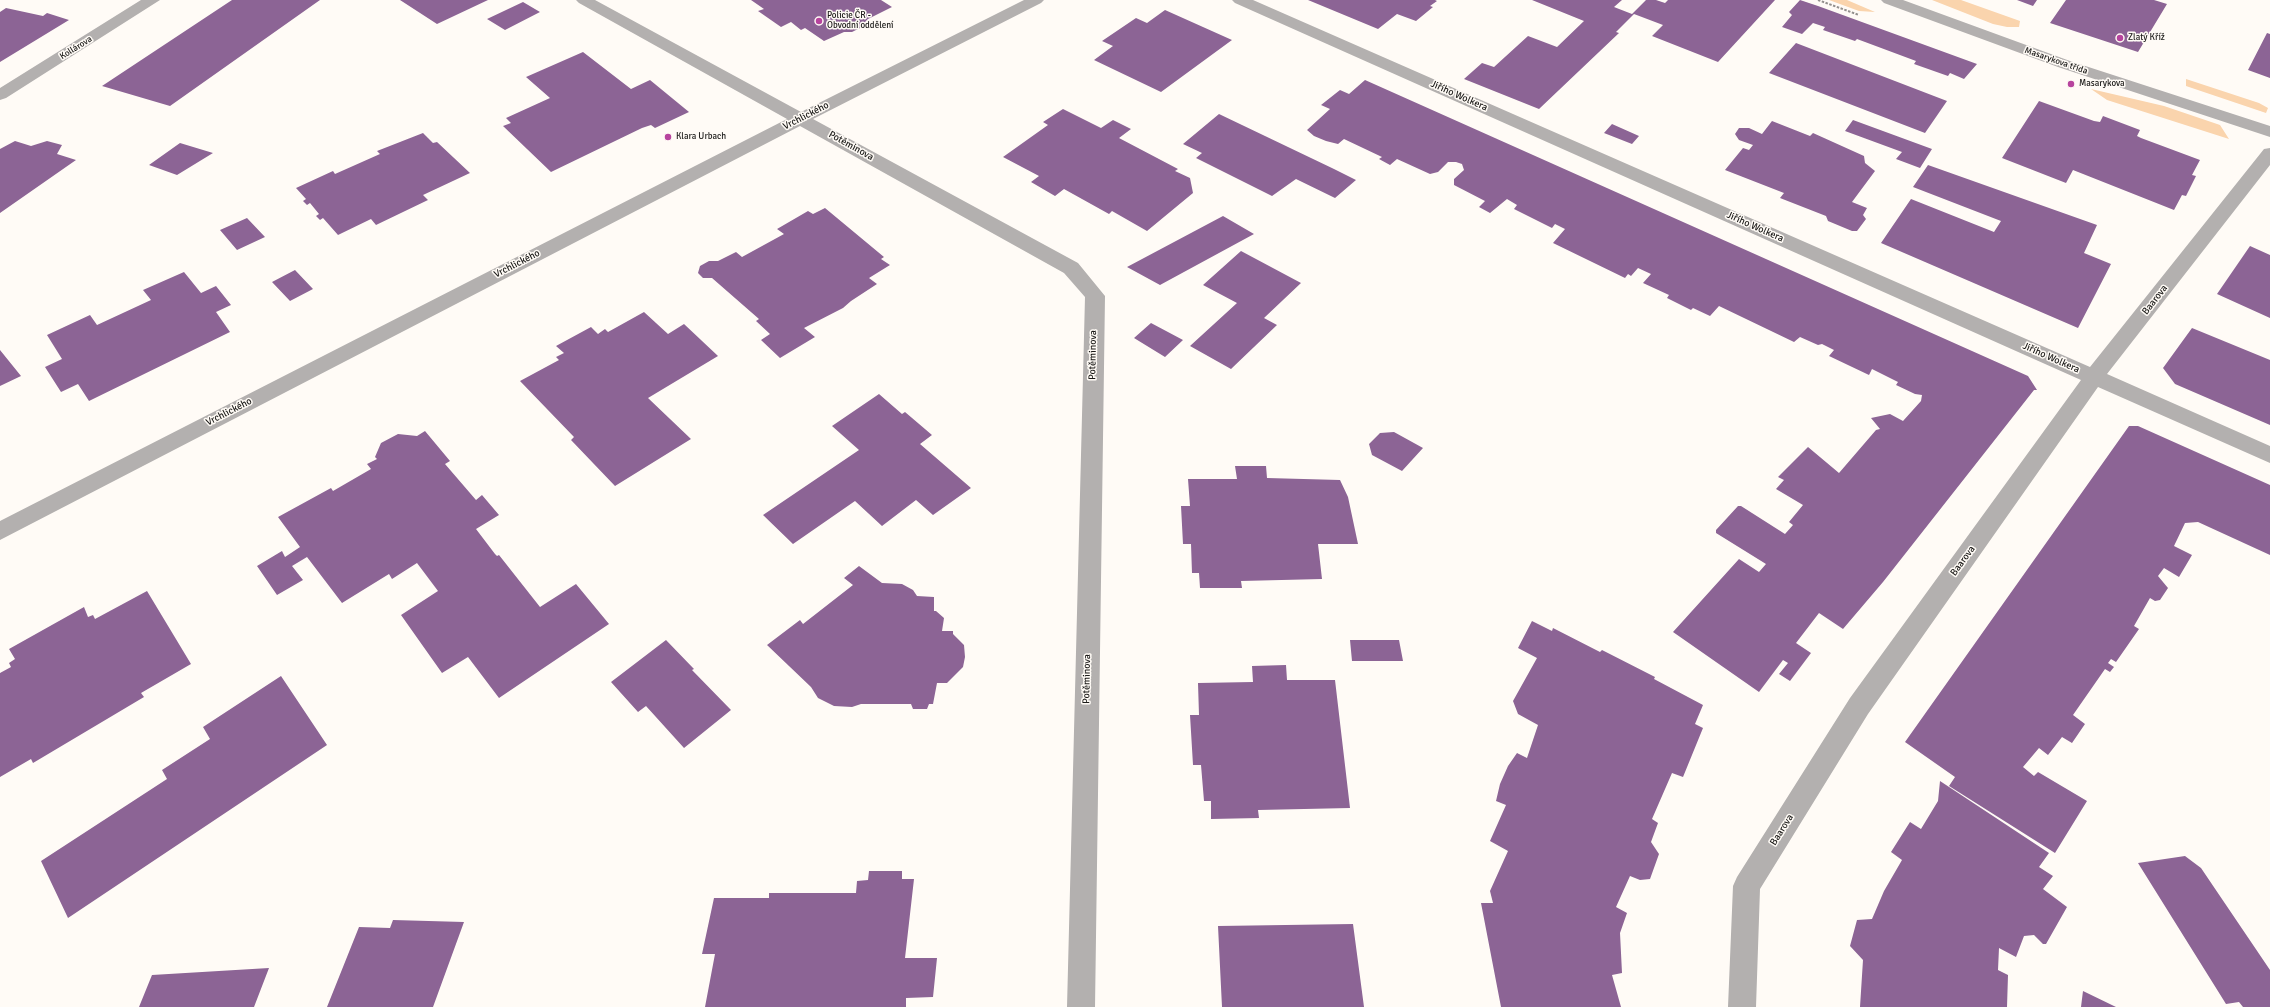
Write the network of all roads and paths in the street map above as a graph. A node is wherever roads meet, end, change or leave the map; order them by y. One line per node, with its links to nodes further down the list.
1 (152, 0): 8 (street, Kollárova)
2 (584, 0): 9 (street, Potěminova)
3 (1036, 0): 9 (street, Vrchlického)
4 (1240, 0): 12 (street, Jiřího Wolkera)
5 (1818, 0): 7 (path)
6 (1889, 0): 10 (street, Masarykova třída)
7 (1863, 17)
8 (0, 95)
9 (800, 119): 14 (street, Vrchlického); 15 (street, Potěminova)
10 (2270, 132)
11 (2270, 153): 12 (street, Baarova)
12 (2094, 377): 13 (street, Jiřího Wolkera); 16 (street, Baarova)
13 (2270, 455)
14 (0, 531)
15 (1081, 1007)
16 (1742, 1007)

